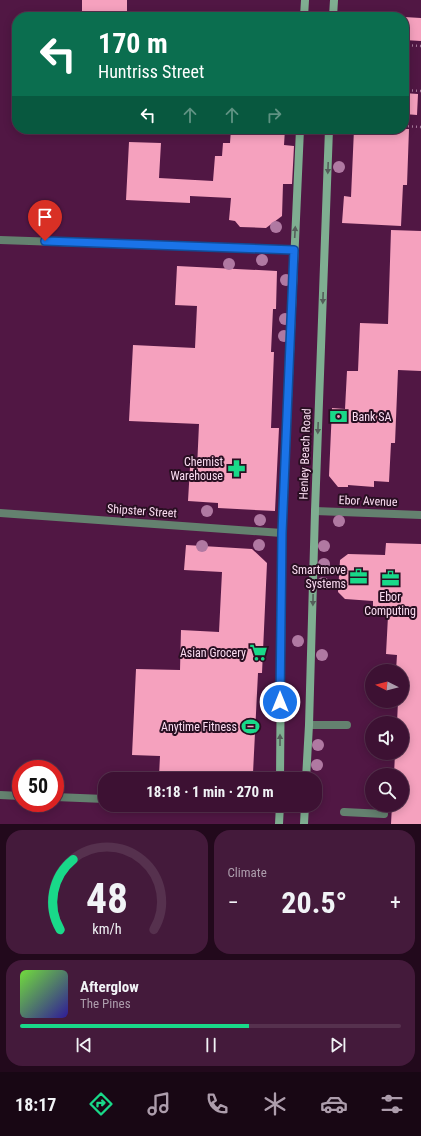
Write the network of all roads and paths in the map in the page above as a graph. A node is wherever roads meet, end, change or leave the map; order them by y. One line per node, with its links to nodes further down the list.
1 (305, 0): 3 (main road)
2 (334, 0): 4 (main road)
3 (304, 12)
4 (333, 12)
5 (409, 45): 6 (path)
6 (421, 46)
7 (409, 90): 8 (path)
8 (421, 91)
9 (409, 126): 10 (path)
10 (421, 127)
11 (300, 134): 14 (main road, Henley Beach Road, one-way to 11)
12 (329, 134): 15 (main road, Henley Beach Road, one-way to 15)
13 (0, 240): 14 (street)
14 (294, 250): 18 (main road, Henley Beach Road)
15 (315, 510): 17 (street, Ebor Avenue); 20 (main road, Henley Beach Road, one-way to 20)
16 (0, 513): 18 (street, Shipster Street)
17 (421, 515)
18 (282, 533): 21 (main road, Henley Beach Road, one-way to 18)
19 (347, 725): 20 (street)
20 (309, 726): 22 (main road, Henley Beach Road)
21 (280, 772)
22 (306, 772)
23 (0, 795): 24 (street)
24 (12, 796)
25 (64, 797): 26 (street)
26 (98, 799)
27 (280, 812): 31 (main road)
28 (304, 812): 32 (main road)
29 (344, 812): 30 (street)
30 (384, 814)
31 (279, 824)
32 (304, 824)

